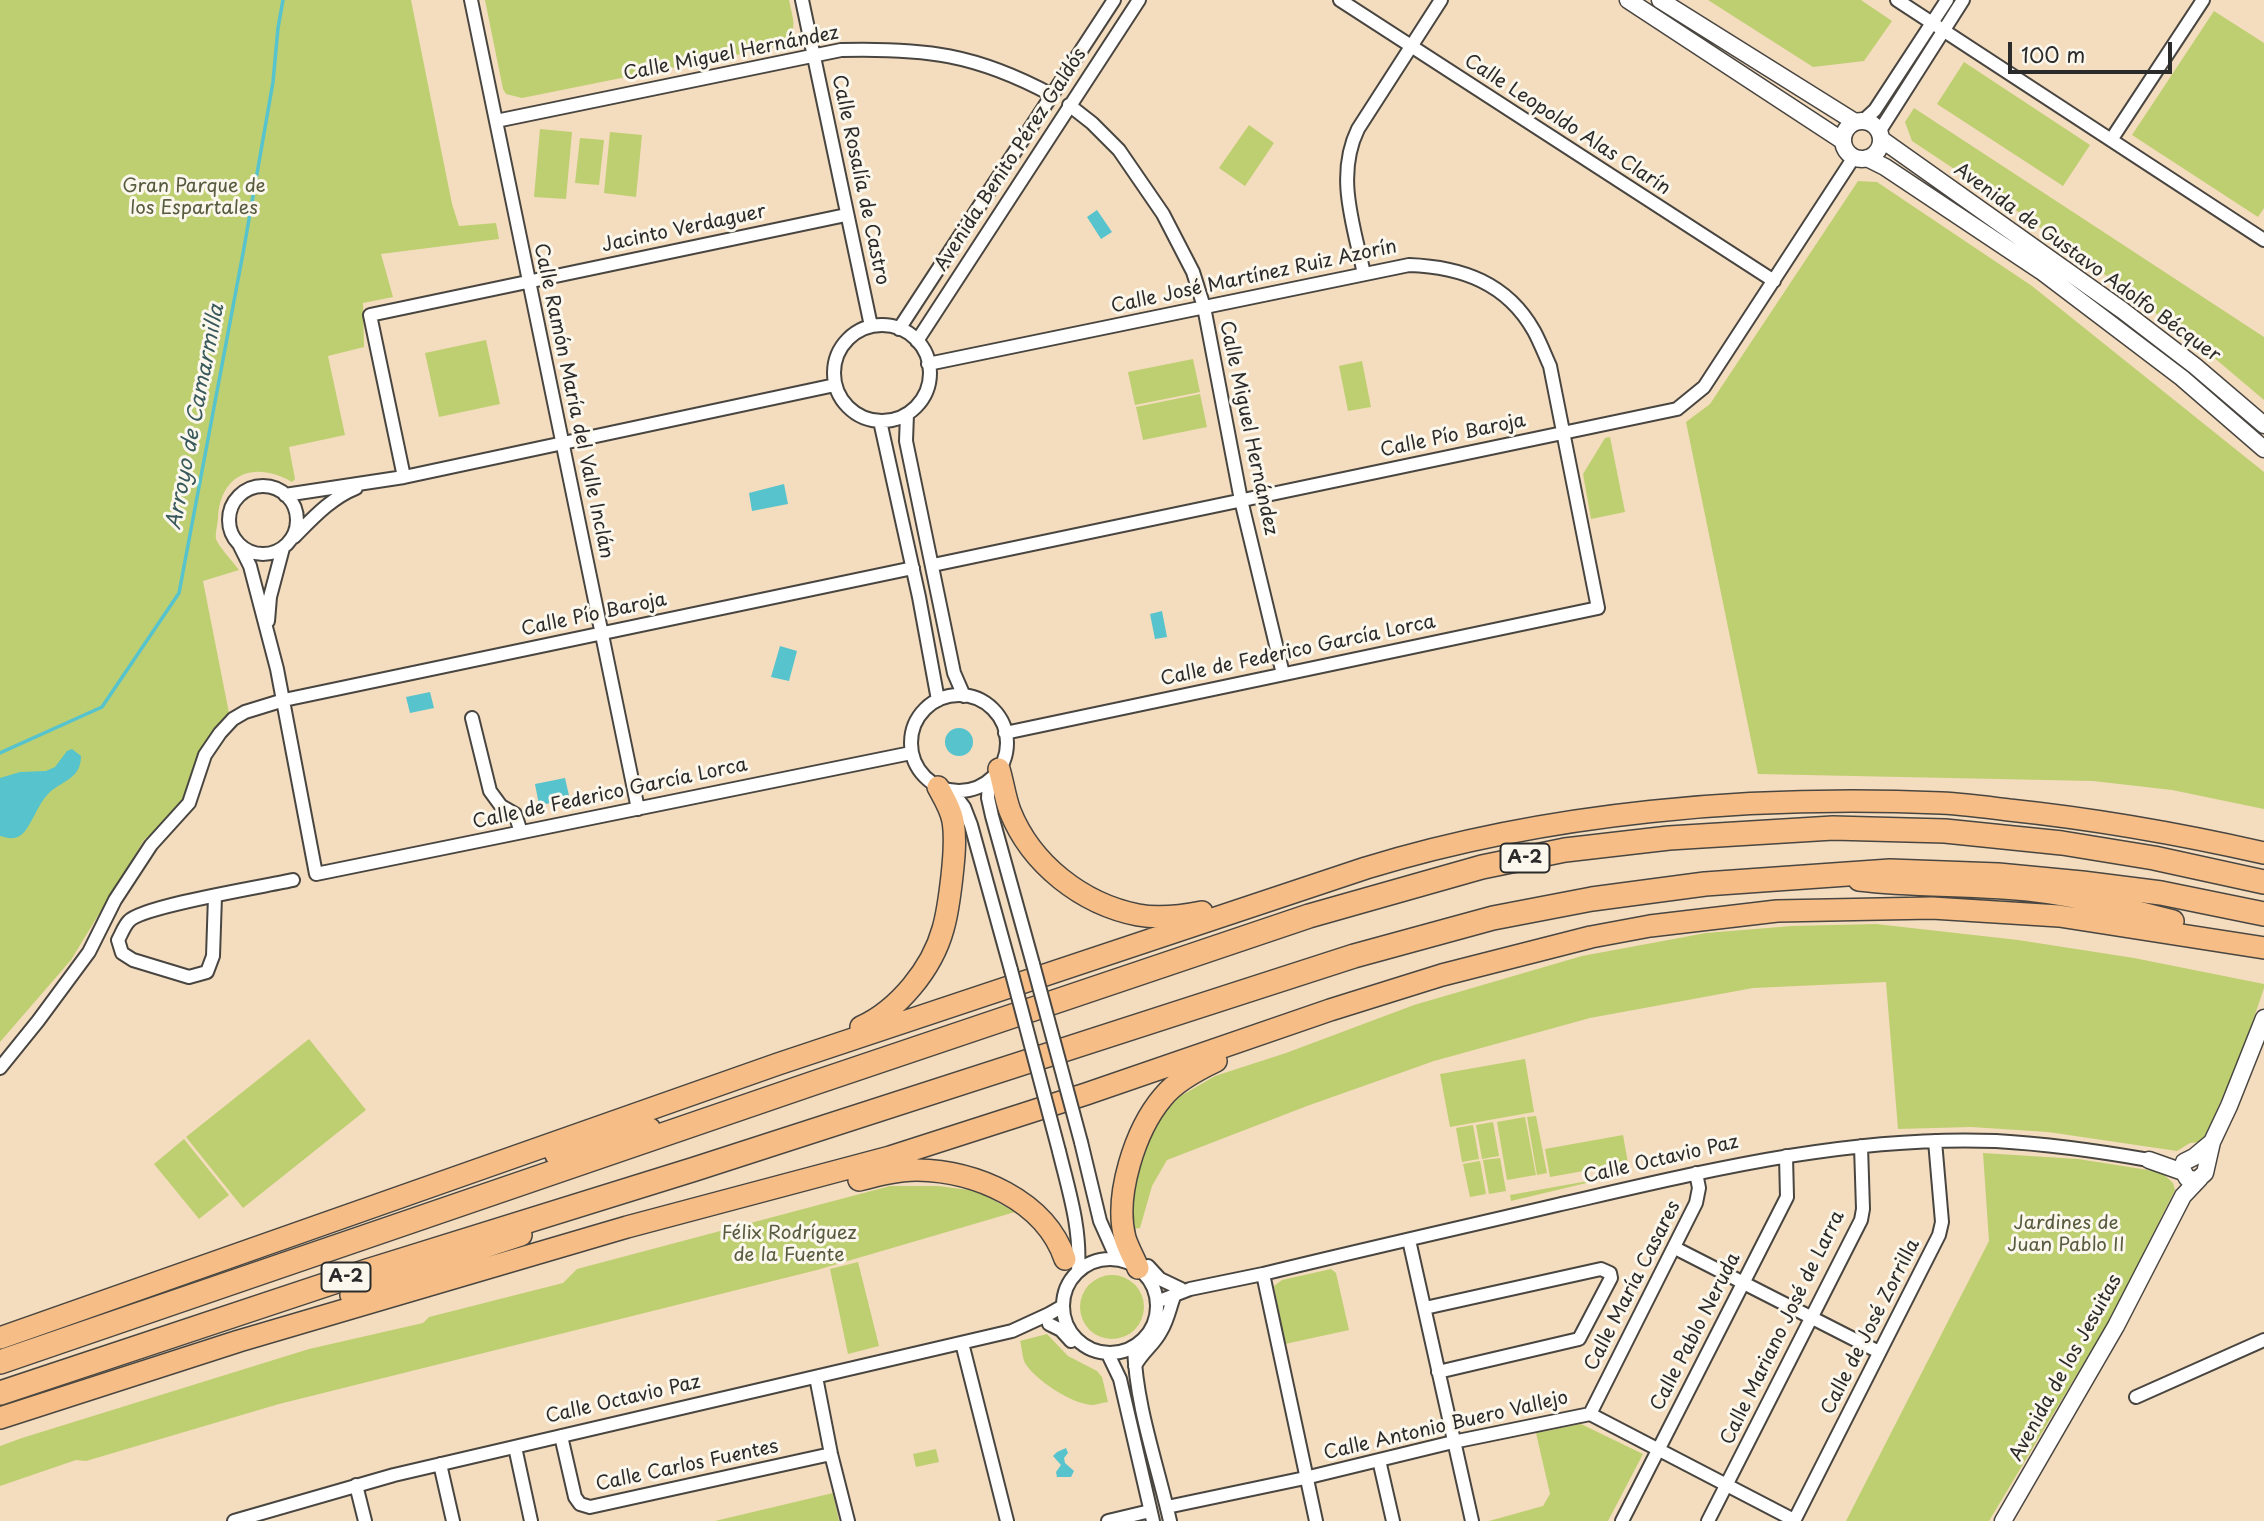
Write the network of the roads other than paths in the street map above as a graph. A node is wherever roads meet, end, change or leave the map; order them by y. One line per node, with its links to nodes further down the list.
1 (471, 0): 19 (street, Calle Ramón María del Valle Inclán)
2 (802, 0): 16 (street, Calle Rosalía de Castro)
3 (1114, 0): 17 (street, Avenida Benito Pérez Galdós)
4 (1139, 0): 18 (street, Avenida Benito Pérez Galdós)
5 (1340, 0): 15 (street, Calle Leopoldo Alas Clarín)
6 (1441, 0): 15 (street)
7 (1628, 0): 23 (street)
8 (1660, 0): 20 (street)
9 (1897, 0): 13 (street)
10 (1947, 0): 13 (street)
11 (1963, 0): 14 (street)
12 (2203, 0): 22 (street)
13 (1932, 23): 14 (street); 20 (street)
14 (1943, 30): 21 (street); 22 (street)
15 (1412, 46): 27 (street); 29 (street, Calle Leopoldo Alas Clarín)
16 (814, 55): 17 (street, Calle Miguel Hernández); 19 (street, Calle Miguel Hernández); 25 (street, Calle Rosalía de Castro)
17 (1052, 95): 32 (street, Avenida Benito Pérez Galdós)
18 (1069, 105): 30 (street, Calle Miguel Hernández); 33 (street, Avenida Benito Pérez Galdós)
19 (496, 121): 28 (street, Calle Ramón María del Valle Inclán)
20 (1859, 121): 21 (street); 23 (street)
21 (1880, 135): 24 (street); 38 (street, Avenida de Gustavo Adolfo Bécquer)
22 (2111, 140): 26 (street)
23 (1843, 141): 24 (street)
24 (1861, 158): 29 (street, Calle Pío Baroja); 41 (street, Avenida de Gustavo Adolfo Bécquer)
25 (846, 215): 28 (street, Jacinto Verdaguer); 31 (street, Calle Rosalía de Castro)
26 (2263, 239)
27 (1364, 274): 30 (street, Calle José Martínez Ruiz Azorín); 39 (street, Calle José Martínez Ruiz Azorín)
28 (529, 281): 40 (street, Calle Ramón María del Valle Inclán); 42 (street, Jacinto Verdaguer)
29 (1774, 281): 39 (street, Calle Pío Baroja)
30 (1204, 307): 34 (street, Calle José Martínez Ruiz Azorín); 45 (street, Calle Miguel Hernández)
31 (871, 326): 32 (street); 35 (street)
32 (899, 329): 33 (street)
33 (917, 341): 34 (street)
34 (928, 364): 36 (street)
35 (835, 385): 37 (street); 40 (street)
36 (907, 414): 37 (street); 48 (street)
37 (880, 421): 49 (street)
38 (2264, 425)
39 (1564, 433): 45 (street, Calle Pío Baroja); 50 (street, Calle José Martínez Ruiz Azorín)
40 (562, 443): 42 (street); 52 (street, Calle Ramón María del Valle Inclán)
41 (2264, 449)
42 (404, 477): 43 (street)
43 (379, 480): 44 (street); 46 (street)
44 (285, 495): 46 (street); 47 (street)
45 (1241, 500): 48 (street, Calle Pío Baroja); 53 (street, Calle Miguel Hernández)
46 (288, 543): 47 (street); 51 (street)
47 (240, 545): 51 (street)
48 (933, 565): 54 (street)
49 (913, 568): 52 (street, Calle Pío Baroja); 56 (street)
50 (1598, 608): 53 (street, Calle de Federico García Lorca)
51 (267, 629): 55 (street)
52 (602, 633): 55 (street, Calle Pío Baroja); 62 (street, Calle Ramón María del Valle Inclán)
53 (1283, 674): 58 (street, Calle de Federico García Lorca)
54 (964, 696): 56 (street); 58 (street)
55 (284, 700): 63 (street, Calle de Federico García Lorca); 75 (street, Calle Pío Baroja)
56 (938, 700): 59 (street)
57 (472, 718): 63 (street)
58 (1005, 733): 60 (street)
59 (912, 753): 61 (street); 62 (street, Calle de Federico García Lorca)
60 (994, 775): 61 (street); 65 (highway); 89 (street, bridge)
61 (945, 789): 74 (highway); 90 (street, bridge)
62 (638, 809): 63 (street, Calle de Federico García Lorca)
63 (521, 832)
64 (2264, 853): 65 (highway)
65 (1366, 868): 74 (highway)
66 (1822, 875): 70 (highway, A-2); 71 (highway); 81 (highway, A-2)
67 (293, 880): 69 (street)
68 (2264, 882): 76 (highway, A-2)
69 (215, 896): 69 (street)
70 (2264, 914)
71 (2259, 947): 72 (highway)
72 (1329, 1010): 85 (highway); 89 (highway)
73 (2264, 1018): 82 (street)
74 (778, 1064): 84 (highway)
75 (0, 1068)
76 (814, 1083): 84 (highway); 108 (highway, A-2)
77 (1935, 1141): 78 (street, Calle Octavio Paz); 80 (street, Calle Octavio Paz); 106 (street, Calle de José Zorrilla)
78 (1861, 1146): 79 (street, Calle Octavio Paz); 98 (street, Calle Mariano José de Larra)
79 (1786, 1156): 83 (street, Calle Octavio Paz); 92 (street, Calle Pablo Neruda)
80 (2149, 1160): 82 (street, Calle Octavio Paz)
81 (695, 1168): 86 (highway); 112 (highway, A-2)
82 (2192, 1169): 144 (street, Avenida de los Jesuitas)
83 (1696, 1173): 87 (street, Calle Octavio Paz); 88 (street, Calle María Casares)
84 (369, 1207): 101 (highway)
85 (627, 1227): 90 (highway); 103 (highway)
86 (521, 1235): 103 (highway)
87 (1409, 1240): 91 (street, Calle Octavio Paz); 97 (street)
88 (1675, 1248): 92 (street); 115 (street, Calle María Casares)
89 (1129, 1259): 90 (street); 93 (street); 94 (street)
90 (1070, 1271): 96 (street); 99 (street)
91 (1263, 1274): 94 (street, Calle Octavio Paz); 124 (street)
92 (1742, 1283): 98 (street); 120 (street, Calle Pablo Neruda)
93 (1154, 1288): 94 (street, Calle Octavio Paz); 95 (street)
94 (1182, 1291): 95 (street, Calle Octavio Paz); 109 (street)
95 (1159, 1301): 105 (street)
96 (1063, 1306): 99 (street, Calle Octavio Paz); 100 (street)
97 (1425, 1308): 110 (street); 110 (street)
98 (1811, 1317): 106 (street); 125 (street, Calle Mariano José de Larra)
99 (1049, 1319): 100 (street, Calle Octavio Paz); 104 (street, Calle Octavio Paz); 113 (street)
100 (1065, 1321): 107 (street)
101 (0, 1338)
102 (2264, 1340): 114 (street)
103 (239, 1341): 116 (highway)
104 (962, 1343): 111 (street, Calle Octavio Paz); 136 (street)
105 (1133, 1348): 107 (street); 109 (street)
106 (1879, 1352): 130 (street, Calle de José Zorrilla)
107 (1108, 1353): 113 (street)
108 (0, 1362)
109 (1135, 1366): 127 (street)
110 (1438, 1372): 118 (street)
111 (816, 1377): 117 (street, Calle Octavio Paz); 121 (street)
112 (0, 1393)
113 (1124, 1395): 129 (street)
114 (2136, 1397)
115 (1590, 1413): 118 (street, Calle Antonio Buero Vallejo); 120 (street, Calle Antonio Buero Vallejo)
116 (0, 1418)
117 (561, 1436): 119 (street, Calle Octavio Paz); 121 (street, Calle Carlos Fuentes)
118 (1453, 1442): 122 (street, Calle Antonio Buero Vallejo); 141 (street)
119 (515, 1447): 123 (street, Calle Octavio Paz); 134 (street)
120 (1657, 1449): 125 (street, Calle Antonio Buero Vallejo); 142 (street, Calle Pablo Neruda)
121 (831, 1454): 135 (street)
122 (1379, 1460): 124 (street, Calle Antonio Buero Vallejo); 140 (street)
123 (440, 1464): 126 (street, Calle Octavio Paz); 133 (street)
124 (1305, 1478): 127 (street, Calle Antonio Buero Vallejo); 139 (street)
125 (1727, 1484): 130 (street, Calle Antonio Buero Vallejo); 143 (street, Calle Mariano José de Larra)
126 (356, 1485): 128 (street, Calle Octavio Paz); 132 (street)
127 (1167, 1507): 138 (street)
128 (273, 1515): 131 (street, Calle Octavio Paz)
129 (1152, 1516): 137 (street)
130 (1794, 1520)
131 (234, 1521)
132 (365, 1521)
133 (453, 1521)
134 (531, 1521)
135 (848, 1521)
136 (1007, 1521)
137 (1108, 1521)
138 (1170, 1521)
139 (1316, 1521)
140 (1393, 1521)
141 (1472, 1521)
142 (1622, 1521)
143 (1708, 1521)
144 (2003, 1521)

